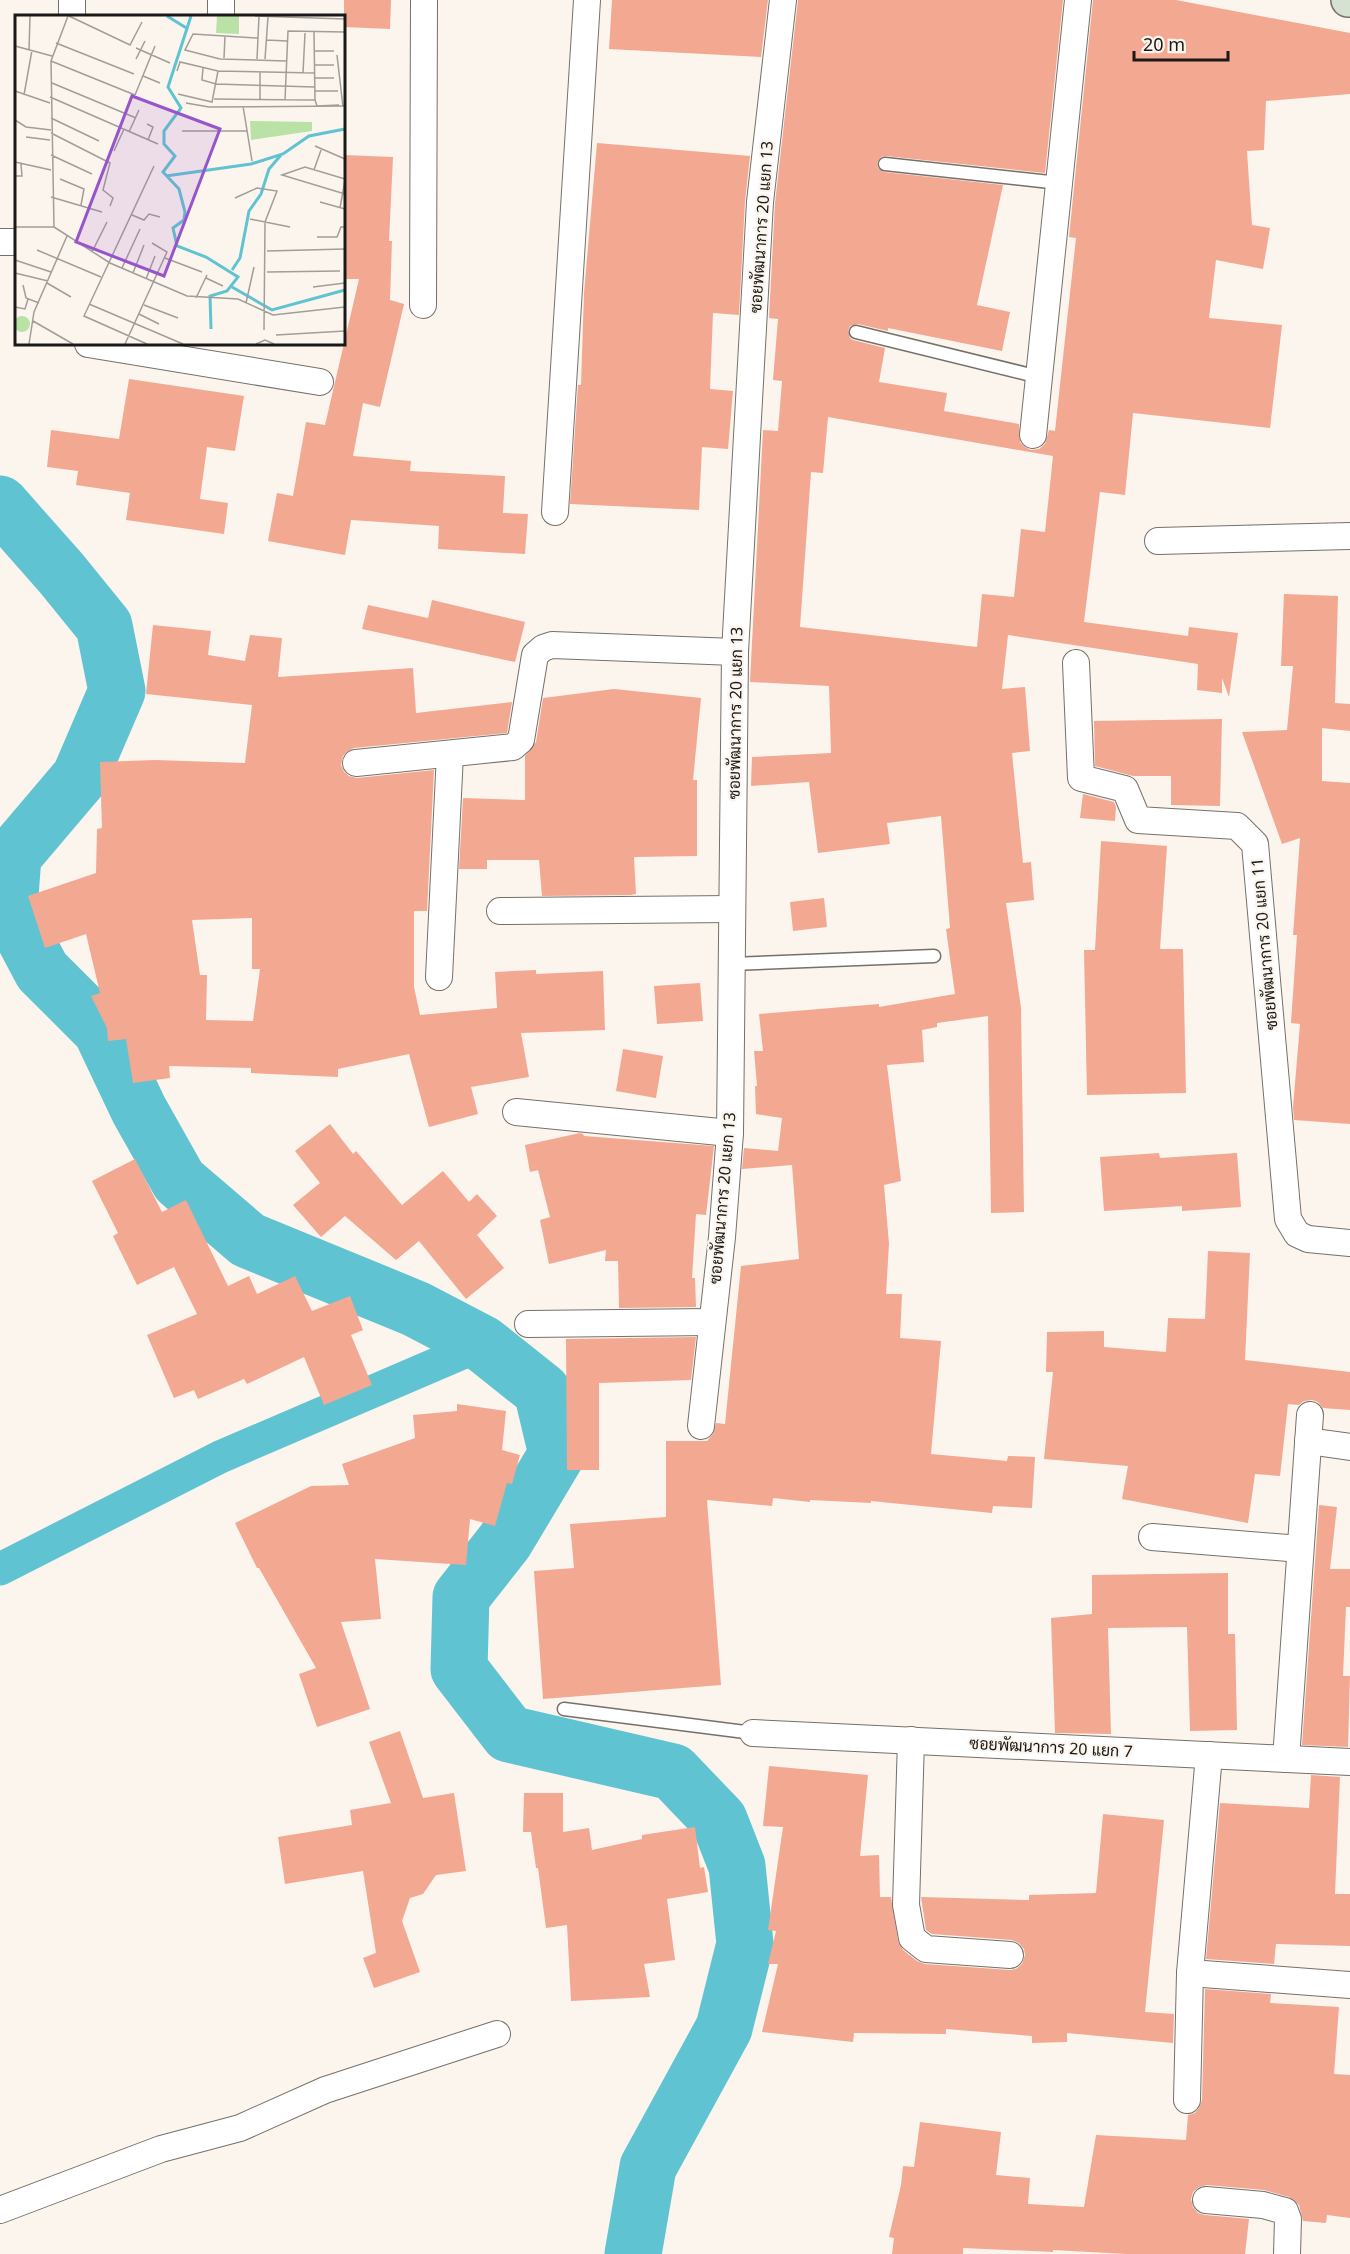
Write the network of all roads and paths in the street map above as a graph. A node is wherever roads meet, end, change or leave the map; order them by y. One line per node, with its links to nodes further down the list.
1 (220, 0): 6 (street)
2 (424, 0): 9 (street)
3 (587, 0): 15 (street)
4 (783, 0): 18 (street, ซอยพัฒนาการ 20 แยก 13)
5 (1078, 0): 8 (street)
6 (221, 15)
7 (885, 164): 8 (lane)
8 (1059, 183): 12 (street)
9 (423, 305)
10 (856, 332): 12 (lane)
11 (94, 345): 13 (street)
12 (1040, 377): 14 (street)
13 (320, 382)
14 (1033, 435)
15 (555, 512)
16 (1350, 536): 17 (street)
17 (1158, 542)
18 (735, 652): 20 (street); 22 (street, ซอยพัฒนาการ 20 แยก 13)
19 (1076, 663): 29 (street, ซอยพัฒนาการ 20 แยก 11)
20 (450, 754): 21 (street); 26 (street)
21 (356, 763)
22 (732, 909): 23 (street); 25 (street, ซอยพัฒนาการ 20 แยก 13)
23 (500, 911)
24 (934, 956): 25 (lane)
25 (731, 964): 28 (street, ซอยพัฒนาการ 20 แยก 13)
26 (439, 977)
27 (516, 1112): 28 (street)
28 (730, 1133): 30 (street, ซอยพัฒนาการ 20 แยก 13)
29 (1350, 1243)
30 (711, 1322): 31 (street); 33 (street, ซอยพัฒนาการ 20 แยก 13)
31 (528, 1324)
32 (1310, 1415): 34 (street)
33 (701, 1426)
34 (1308, 1442): 35 (street); 37 (street)
35 (1350, 1447)
36 (1152, 1537): 37 (street)
37 (1300, 1549): 42 (street)
38 (564, 1709): 39 (lane)
39 (753, 1733): 40 (street, ซอยพัฒนาการ 20 แยก 7)
40 (911, 1740): 41 (street, ซอยพัฒนาการ 20 แยก 7); 44 (street)
41 (1209, 1755): 42 (street, ซอยพัฒนาการ 20 แยก 7); 45 (street)
42 (1286, 1759): 43 (street, ซอยพัฒนาการ 20 แยก 7)
43 (1350, 1762)
44 (1010, 1955)
45 (1190, 1973): 46 (street); 48 (street)
46 (1350, 1984)
47 (497, 2034): 50 (street)
48 (1187, 2100)
49 (1206, 2200): 51 (street)
50 (0, 2210)
51 (1287, 2254)

